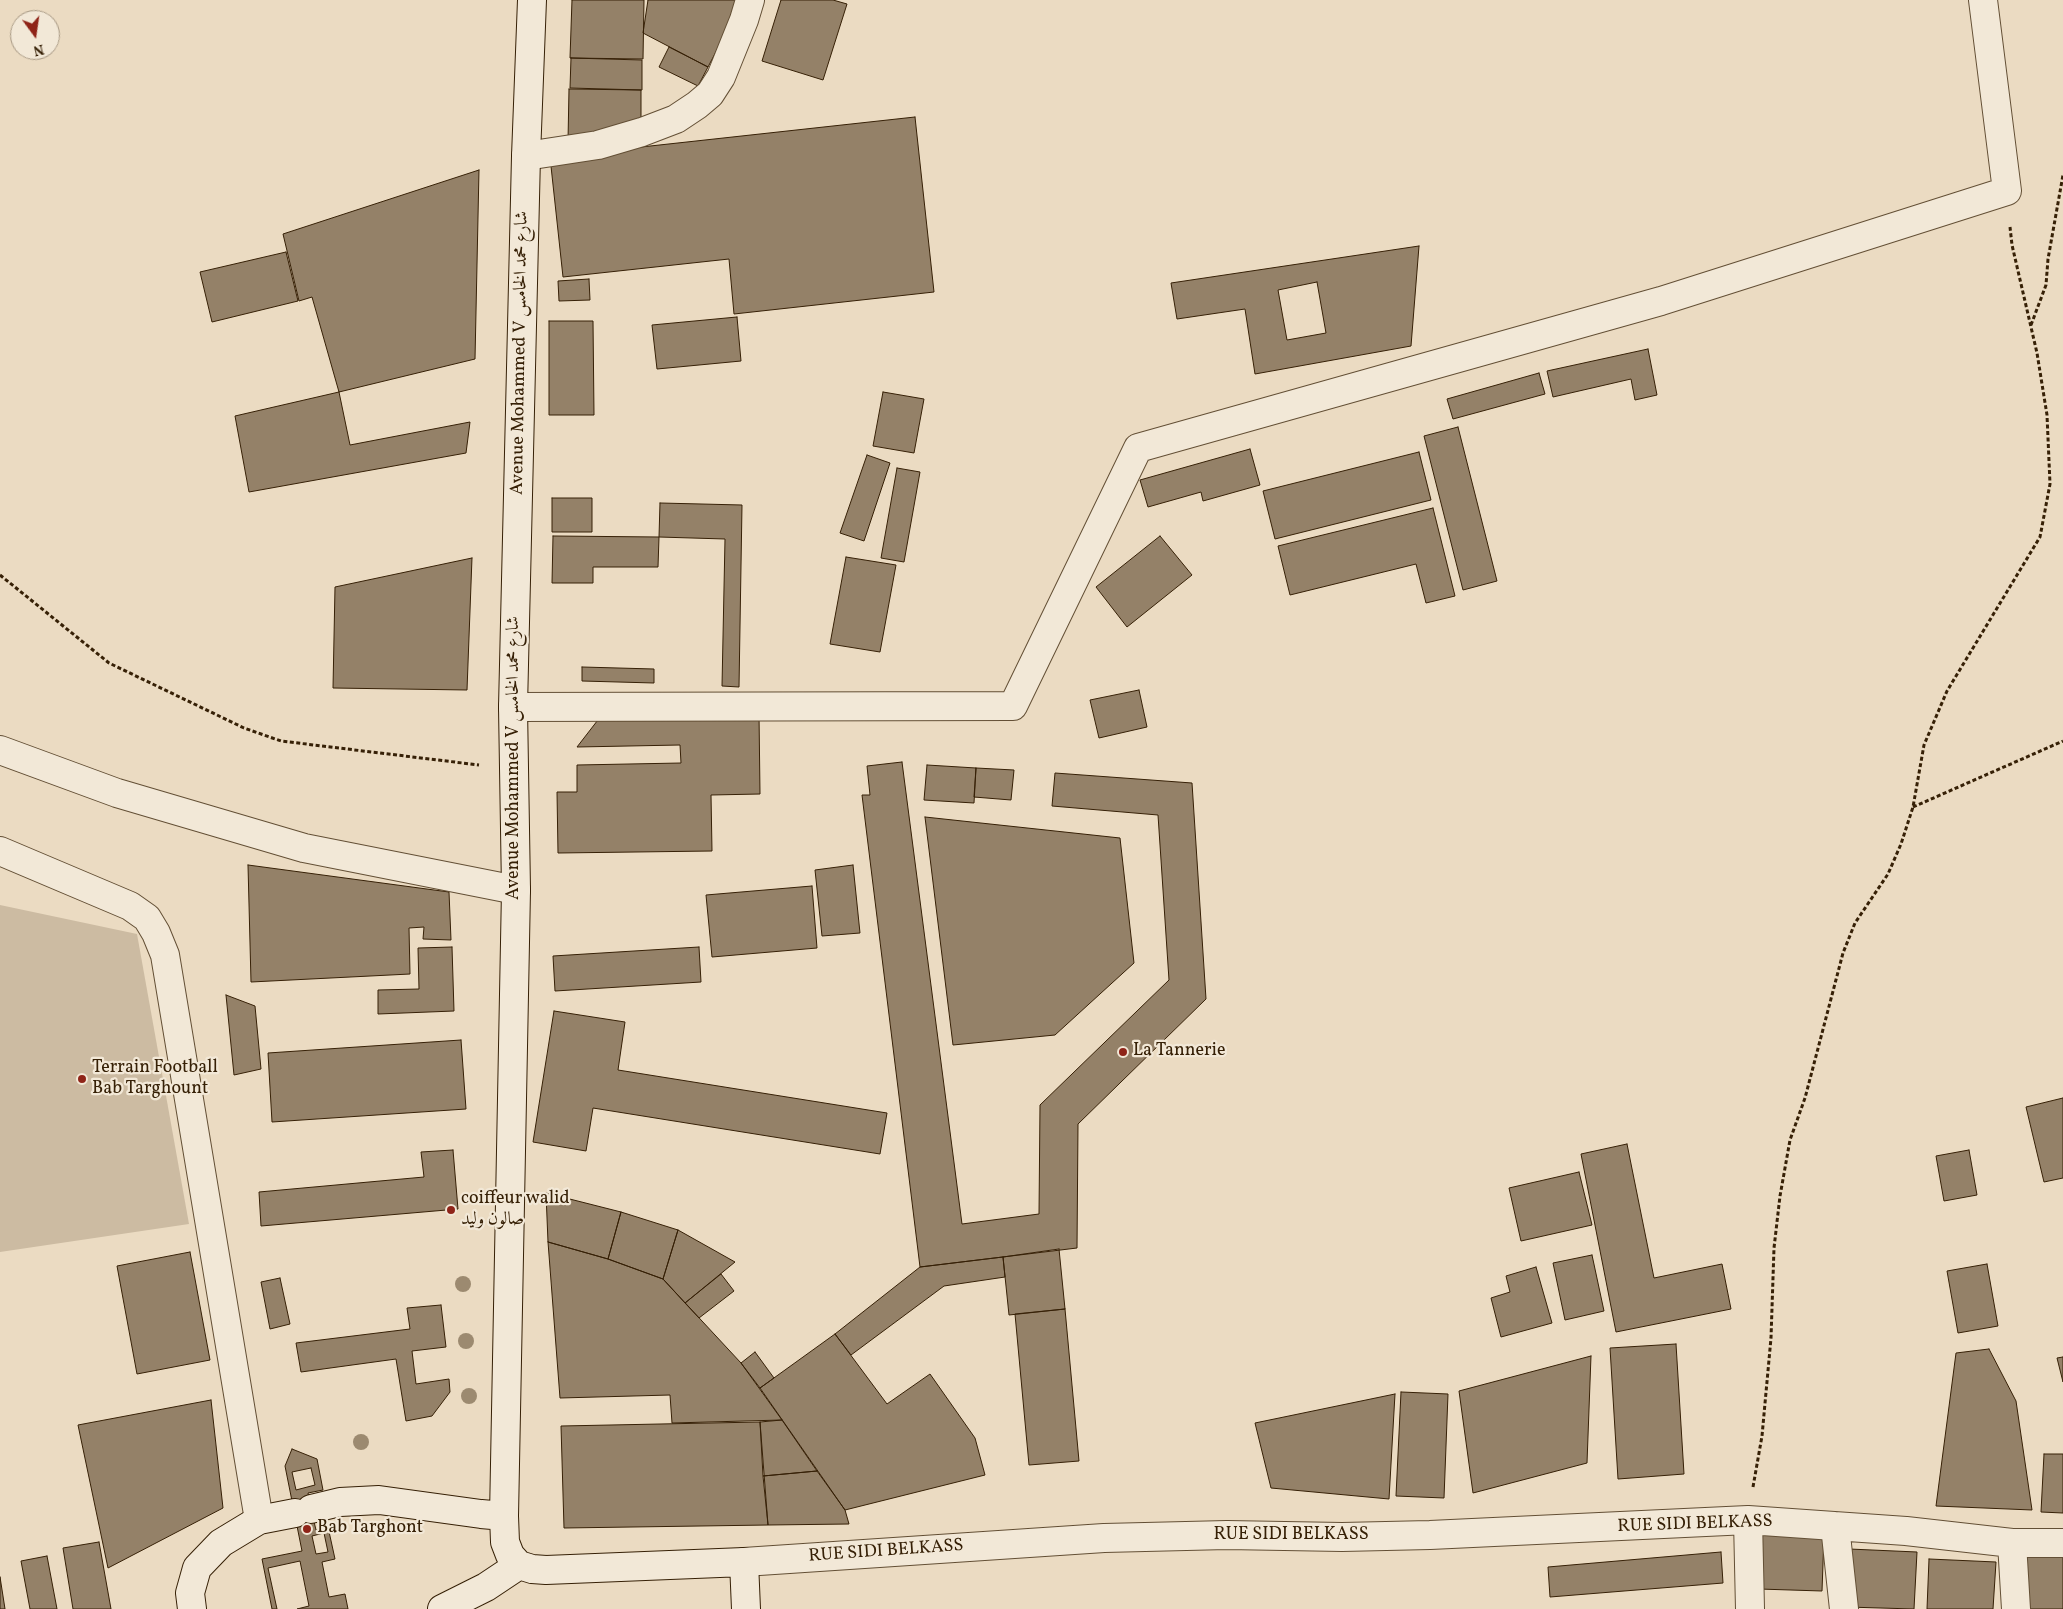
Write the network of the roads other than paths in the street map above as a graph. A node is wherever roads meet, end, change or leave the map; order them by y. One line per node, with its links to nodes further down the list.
1 (532, 0): 4 (street, Avenue Mohammed V شارع محمد الخامس)
2 (750, 0): 4 (street)
3 (1983, 0): 5 (street)
4 (526, 156): 5 (street, Avenue Mohammed V شارع محمد الخامس)
5 (512, 707): 8 (street, Avenue Mohammed V شارع محمد الخامس)
6 (0, 750): 8 (street)
7 (0, 851): 10 (street)
8 (516, 890): 9 (street, Avenue Mohammed V شارع محمد الخامس)
9 (504, 1516): 10 (street); 16 (street, Avenue Mohammed V شارع محمد الخامس)
10 (259, 1520): 17 (street)
11 (1748, 1520): 12 (street, RUE SIDI BELKASS); 15 (street, RUE SIDI BELKASS); 20 (street)
12 (1835, 1526): 13 (street, RUE SIDI BELKASS); 21 (street)
13 (2012, 1543): 14 (street, RUE SIDI BELKASS); 22 (street)
14 (2063, 1543)
15 (744, 1562): 16 (street, RUE SIDI BELKASS); 19 (street)
16 (518, 1565): 18 (street)
17 (192, 1609)
18 (442, 1609)
19 (746, 1609)
20 (1750, 1609)
21 (1844, 1609)
22 (2016, 1609)

